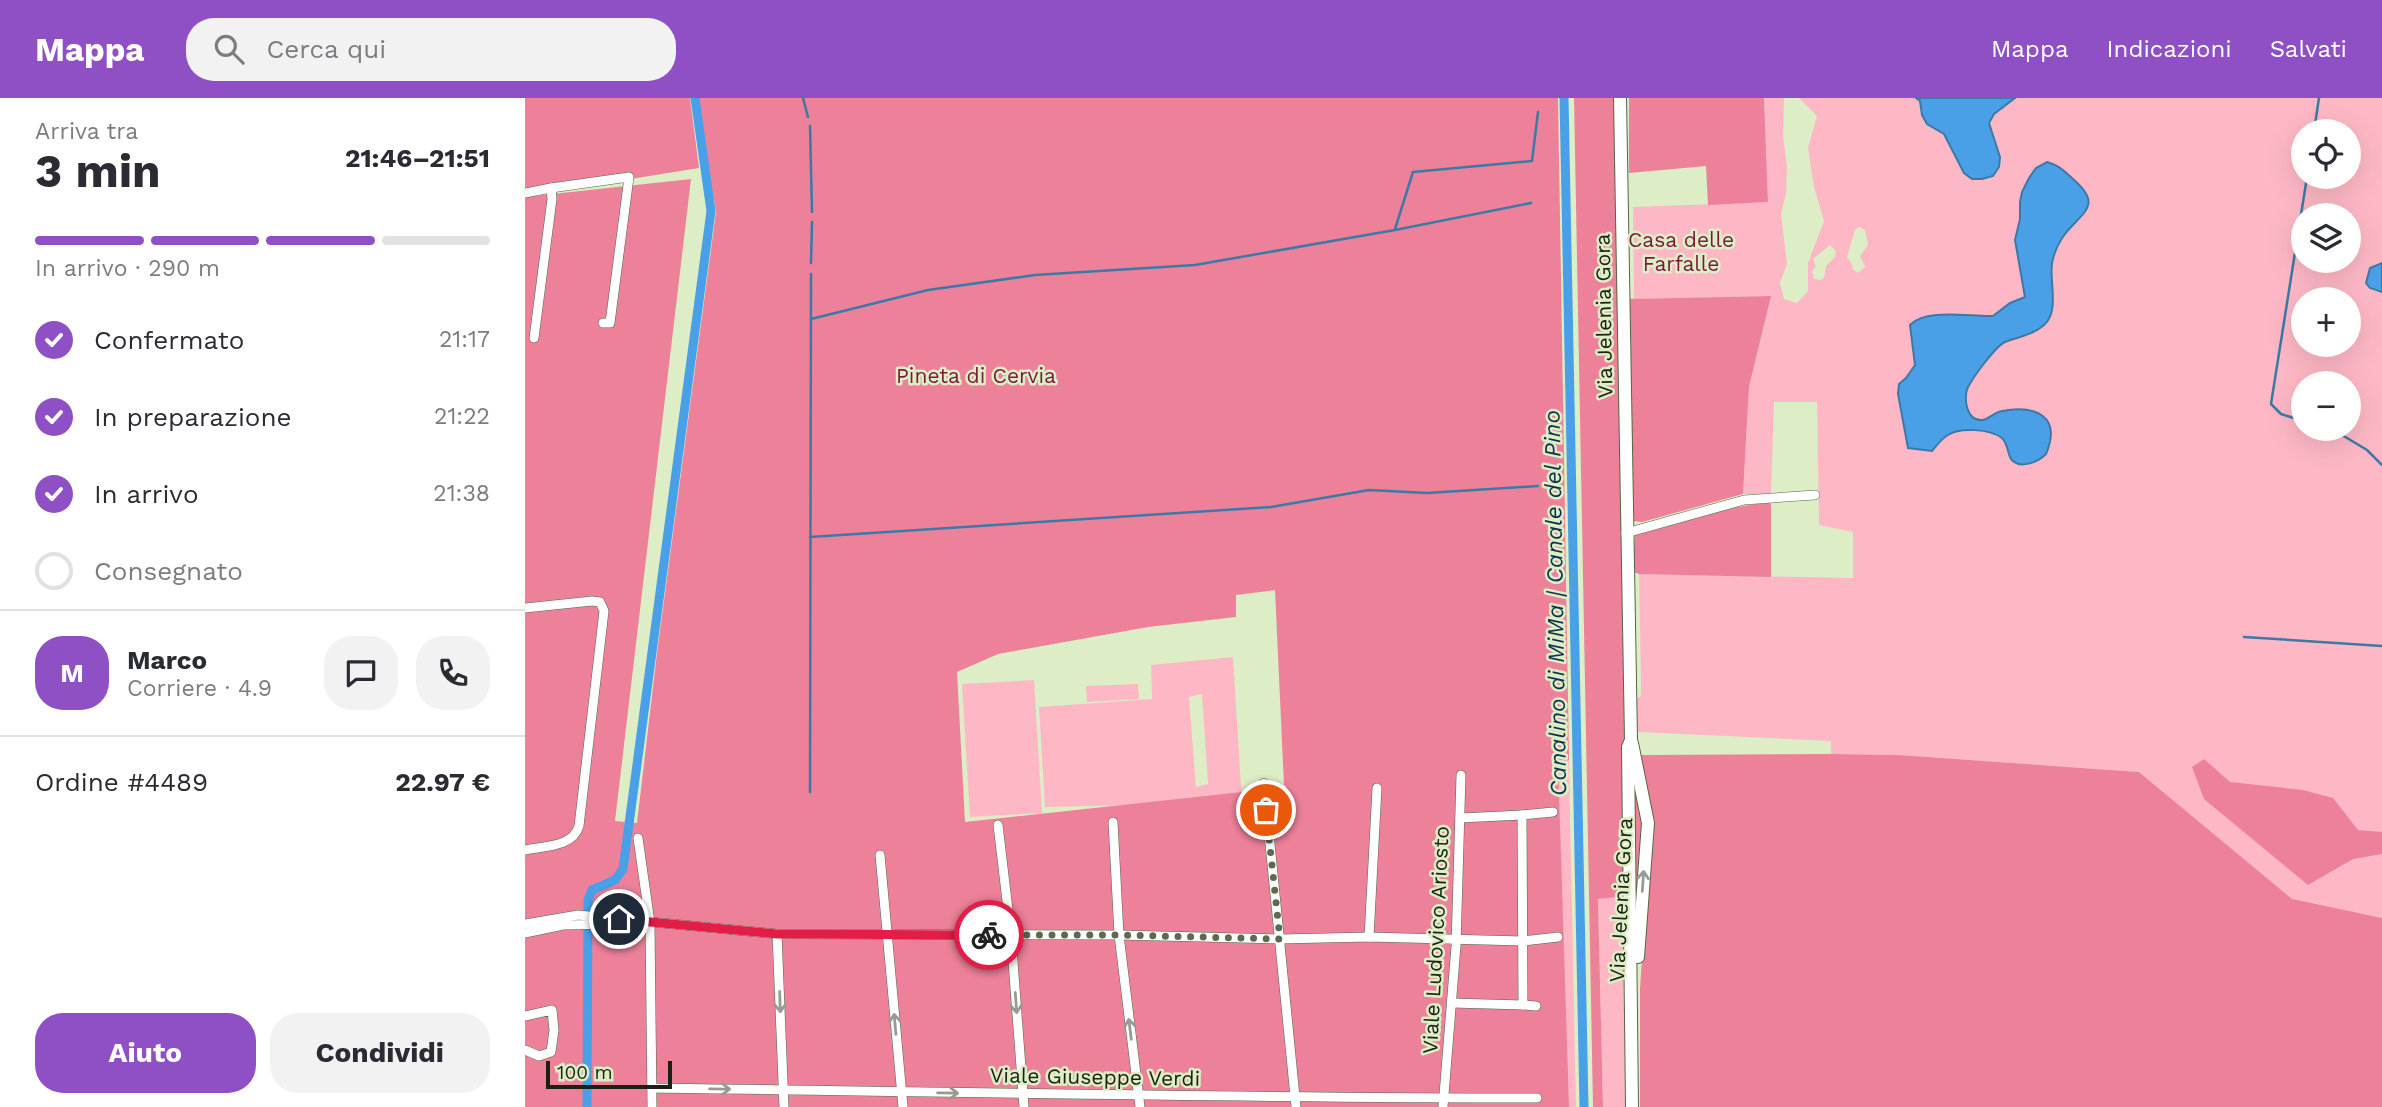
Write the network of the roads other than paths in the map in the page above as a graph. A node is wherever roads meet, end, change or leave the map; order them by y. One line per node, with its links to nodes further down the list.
1 (1620, 98): 7 (street, Via Jelenia Gora)
2 (551, 188): 3 (street); 4 (street); 5 (street)
3 (525, 193)
4 (603, 323)
5 (534, 338)
6 (1815, 495): 7 (street)
7 (1626, 533): 9 (street, Via Jelenia Gora)
8 (525, 608): 19 (street)
9 (1631, 740): 36 (street, Via Jelenia Gora); 36 (street, Via Jelenia Gora, one-way to 9)
10 (1461, 775): 15 (street, Viale Ludovico Ariosto)
11 (1263, 783): 29 (street)
12 (1377, 788): 27 (street)
13 (1553, 812): 14 (street)
14 (1522, 815): 15 (street); 31 (street)
15 (1459, 818): 30 (street, Viale Ludovico Ariosto)
16 (1113, 822): 26 (street)
17 (998, 825): 25 (street)
18 (638, 838): 21 (street)
19 (525, 850)
20 (880, 855): 24 (street)
21 (645, 923): 22 (street); 23 (street); 38 (street)
22 (527, 929)
23 (777, 934): 24 (street); 39 (street, one-way to 39)
24 (887, 935): 25 (street); 40 (street, one-way to 24)
25 (1011, 935): 26 (street); 41 (street, one-way to 41)
26 (1119, 935): 29 (street); 43 (street, one-way to 26)
27 (1369, 937): 29 (street); 30 (street)
28 (1557, 937): 31 (street)
29 (1280, 939): 42 (street)
30 (1456, 940): 31 (street); 32 (street, Viale Ludovico Ariosto)
31 (1523, 941): 33 (street)
32 (1452, 1003): 33 (street); 45 (street, Viale Ludovico Ariosto)
33 (1523, 1005): 34 (street)
34 (1536, 1006)
35 (525, 1016): 37 (street)
36 (1632, 1023): 52 (street, Via Jelenia Gora)
37 (525, 1050)
38 (652, 1088): 39 (street, Viale Giuseppe Verdi, one-way to 39); 46 (street)
39 (783, 1090): 40 (street, Viale Giuseppe Verdi); 47 (street)
40 (902, 1092): 41 (street, Viale Giuseppe Verdi, one-way to 41); 48 (street)
41 (1023, 1094): 43 (street, Viale Giuseppe Verdi); 49 (street)
42 (1296, 1096): 43 (street, Viale Giuseppe Verdi); 45 (street, Viale Giuseppe Verdi); 51 (street)
43 (1139, 1097): 50 (street)
44 (1537, 1098): 45 (street, Viale Giuseppe Verdi)
45 (1443, 1103)
46 (652, 1107)
47 (784, 1107)
48 (903, 1107)
49 (1024, 1107)
50 (1140, 1107)
51 (1296, 1107)
52 (1632, 1107)

